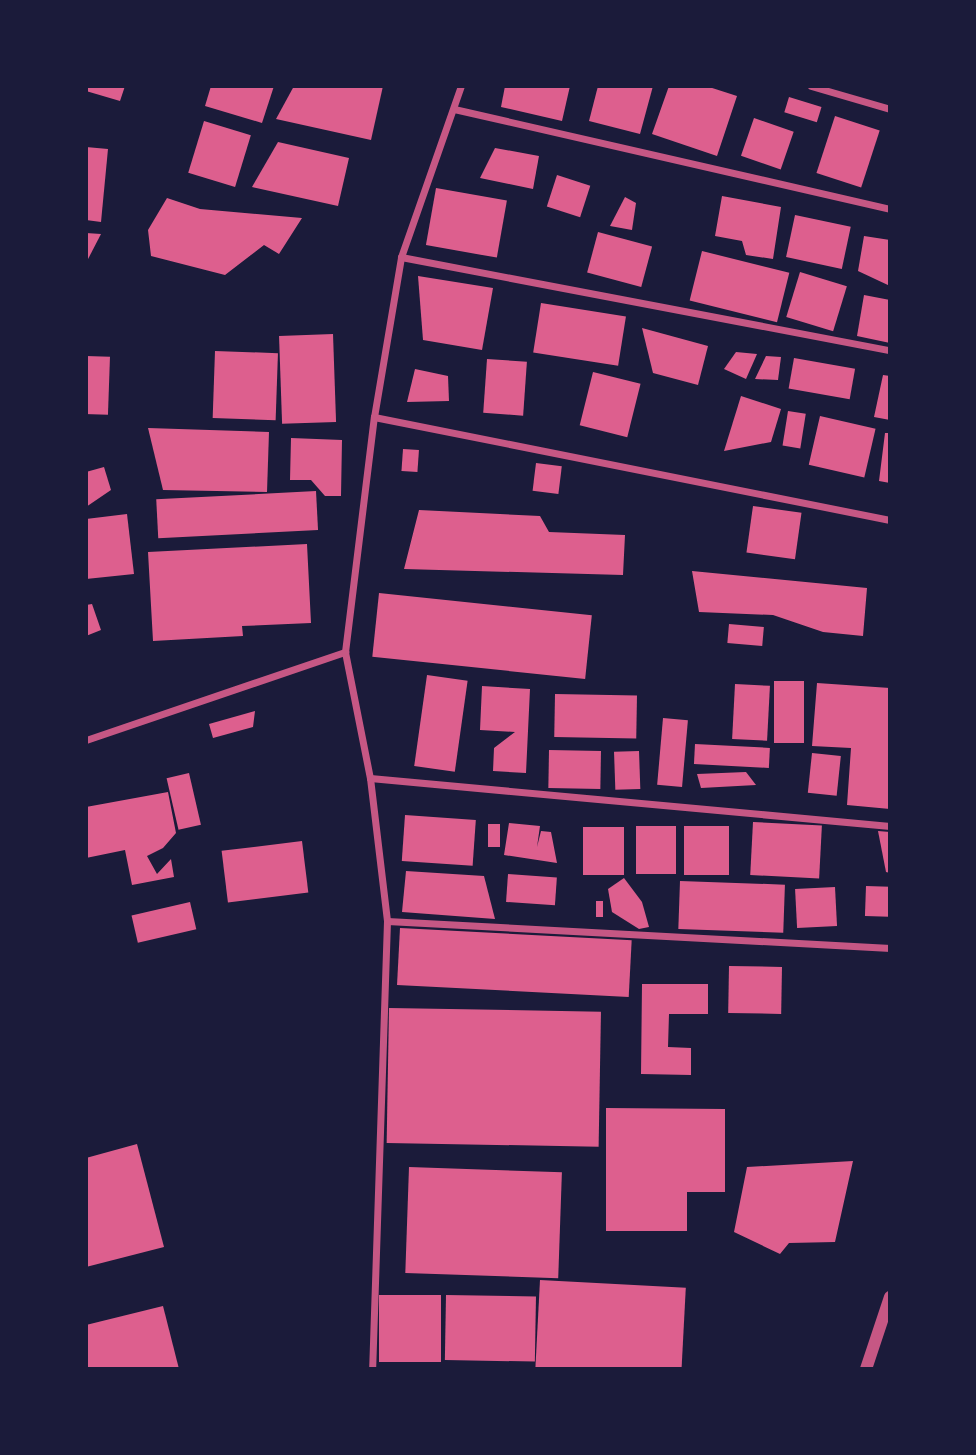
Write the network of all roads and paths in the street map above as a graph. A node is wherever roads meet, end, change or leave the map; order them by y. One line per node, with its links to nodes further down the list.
1 (461, 86): 3 (street)
2 (811, 86): 4 (street)
3 (454, 109): 5 (street); 6 (street)
4 (890, 109)
5 (890, 209)
6 (401, 257): 7 (street); 8 (street)
7 (890, 350)
8 (374, 417): 9 (street); 10 (street)
9 (890, 520)
10 (345, 652): 11 (street); 12 (street)
11 (86, 740)
12 (370, 778): 13 (street); 14 (street)
13 (890, 826)
14 (387, 921): 15 (street); 18 (street)
15 (890, 948)
16 (890, 1297): 17 (street)
17 (868, 1367)
18 (372, 1369)

